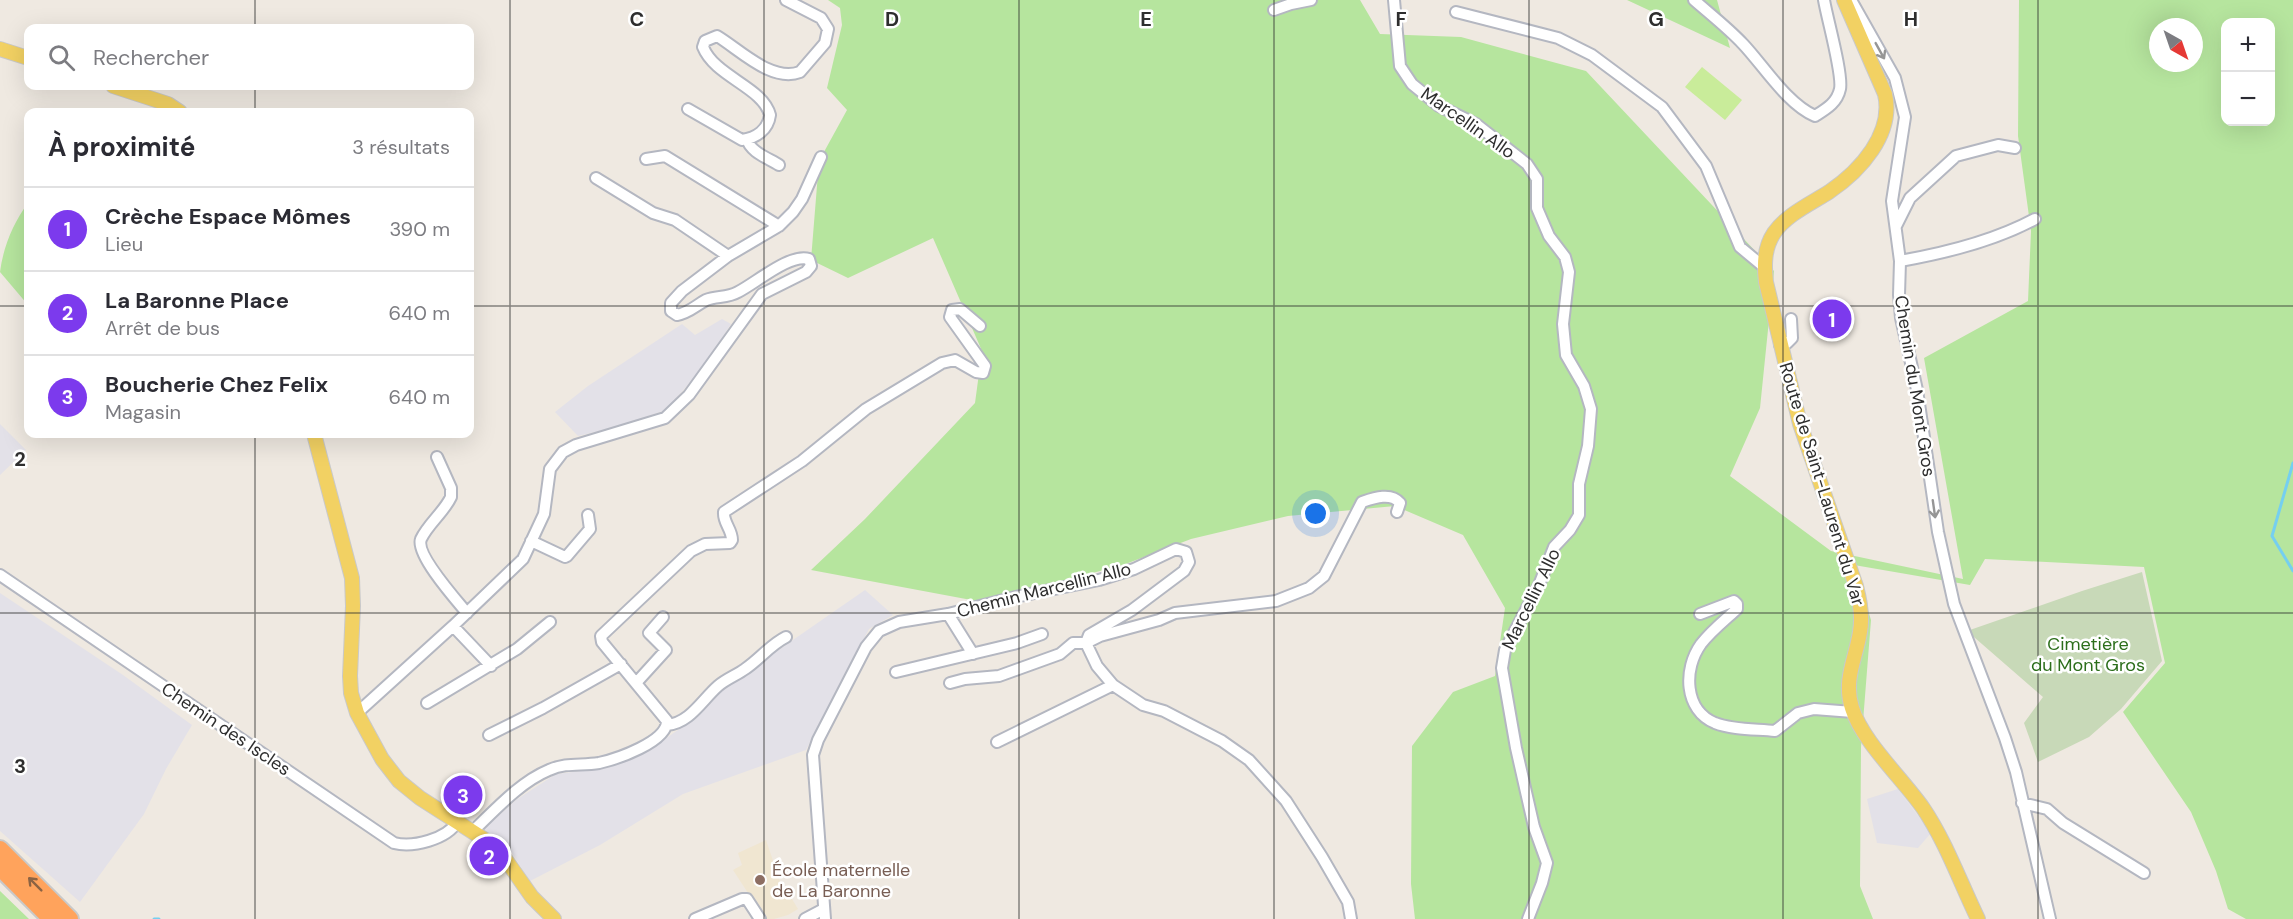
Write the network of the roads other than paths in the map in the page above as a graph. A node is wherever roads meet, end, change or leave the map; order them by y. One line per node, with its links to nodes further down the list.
1 (786, 0): 15 (street)
2 (1311, 0): 8 (street)
3 (1394, 0): 72 (street, Marcellin Allo)
4 (1694, 0): 5 (street)
5 (1824, 0)
6 (1844, 0): 26 (main road, Route de Saint-Laurent du Var)
7 (1851, 0): 23 (street, Chemin du Mont Gros, one-way to 23)
8 (1274, 10)
9 (1456, 12): 26 (street)
10 (0, 49): 11 (main road)
11 (24, 57)
12 (126, 90): 13 (main road)
13 (174, 108)
14 (688, 109): 15 (street)
15 (747, 139): 19 (street)
16 (2016, 148): 23 (street)
17 (821, 157): 22 (street)
18 (646, 159): 22 (street)
19 (779, 165)
20 (597, 177): 24 (street)
21 (2035, 219): 25 (street)
22 (779, 226): 24 (street)
23 (1896, 226): 25 (street, Chemin du Mont Gros)
24 (728, 256): 34 (street)
25 (1900, 261): 58 (street, Chemin du Mont Gros, one-way to 58)
26 (1764, 267): 29 (main road, Route de Saint-Laurent du Var)
27 (1791, 319): 29 (street)
28 (980, 326): 46 (street)
29 (1780, 345): 53 (main road, Route de Saint-Laurent du Var)
30 (315, 438): 54 (main road)
31 (438, 457): 36 (street)
32 (1397, 512): 44 (street)
33 (588, 515): 34 (street)
34 (531, 541): 36 (street)
35 (0, 575): 59 (street, Chemin des Iscles)
36 (467, 613): 41 (street)
37 (948, 614): 44 (street, Chemin Marcellin Allo); 45 (street); 64 (street, Chemin Marcellin Allo)
38 (1700, 614): 53 (street)
39 (663, 617): 49 (street)
40 (550, 622): 47 (street)
41 (451, 628): 47 (street); 54 (street)
42 (1042, 634): 45 (street)
43 (786, 637): 55 (street)
44 (1086, 643): 50 (street); 51 (street)
45 (973, 654): 48 (street)
46 (621, 664): 49 (street); 56 (street)
47 (488, 668): 52 (street)
48 (896, 672)
49 (636, 683): 55 (street)
50 (950, 683)
51 (1113, 685): 57 (street); 71 (street)
52 (427, 703)
53 (1853, 712): 73 (main road, Route de Saint-Laurent du Var)
54 (357, 713): 59 (main road)
55 (667, 725): 60 (street)
56 (489, 735)
57 (997, 742)
58 (2022, 803): 63 (street); 74 (street, Chemin du Mont Gros)
59 (457, 822): 60 (main road)
60 (473, 831): 67 (main road)
61 (0, 849): 66 (highway, one-way to 61)
62 (0, 868): 65 (highway)
63 (2144, 873)
64 (825, 914): 70 (street)
65 (51, 919)
66 (70, 919)
67 (554, 919)
68 (695, 919): 69 (street)
69 (760, 919)
70 (805, 919)
71 (1351, 919)
72 (1528, 919)
73 (1978, 919)
74 (2050, 919)

